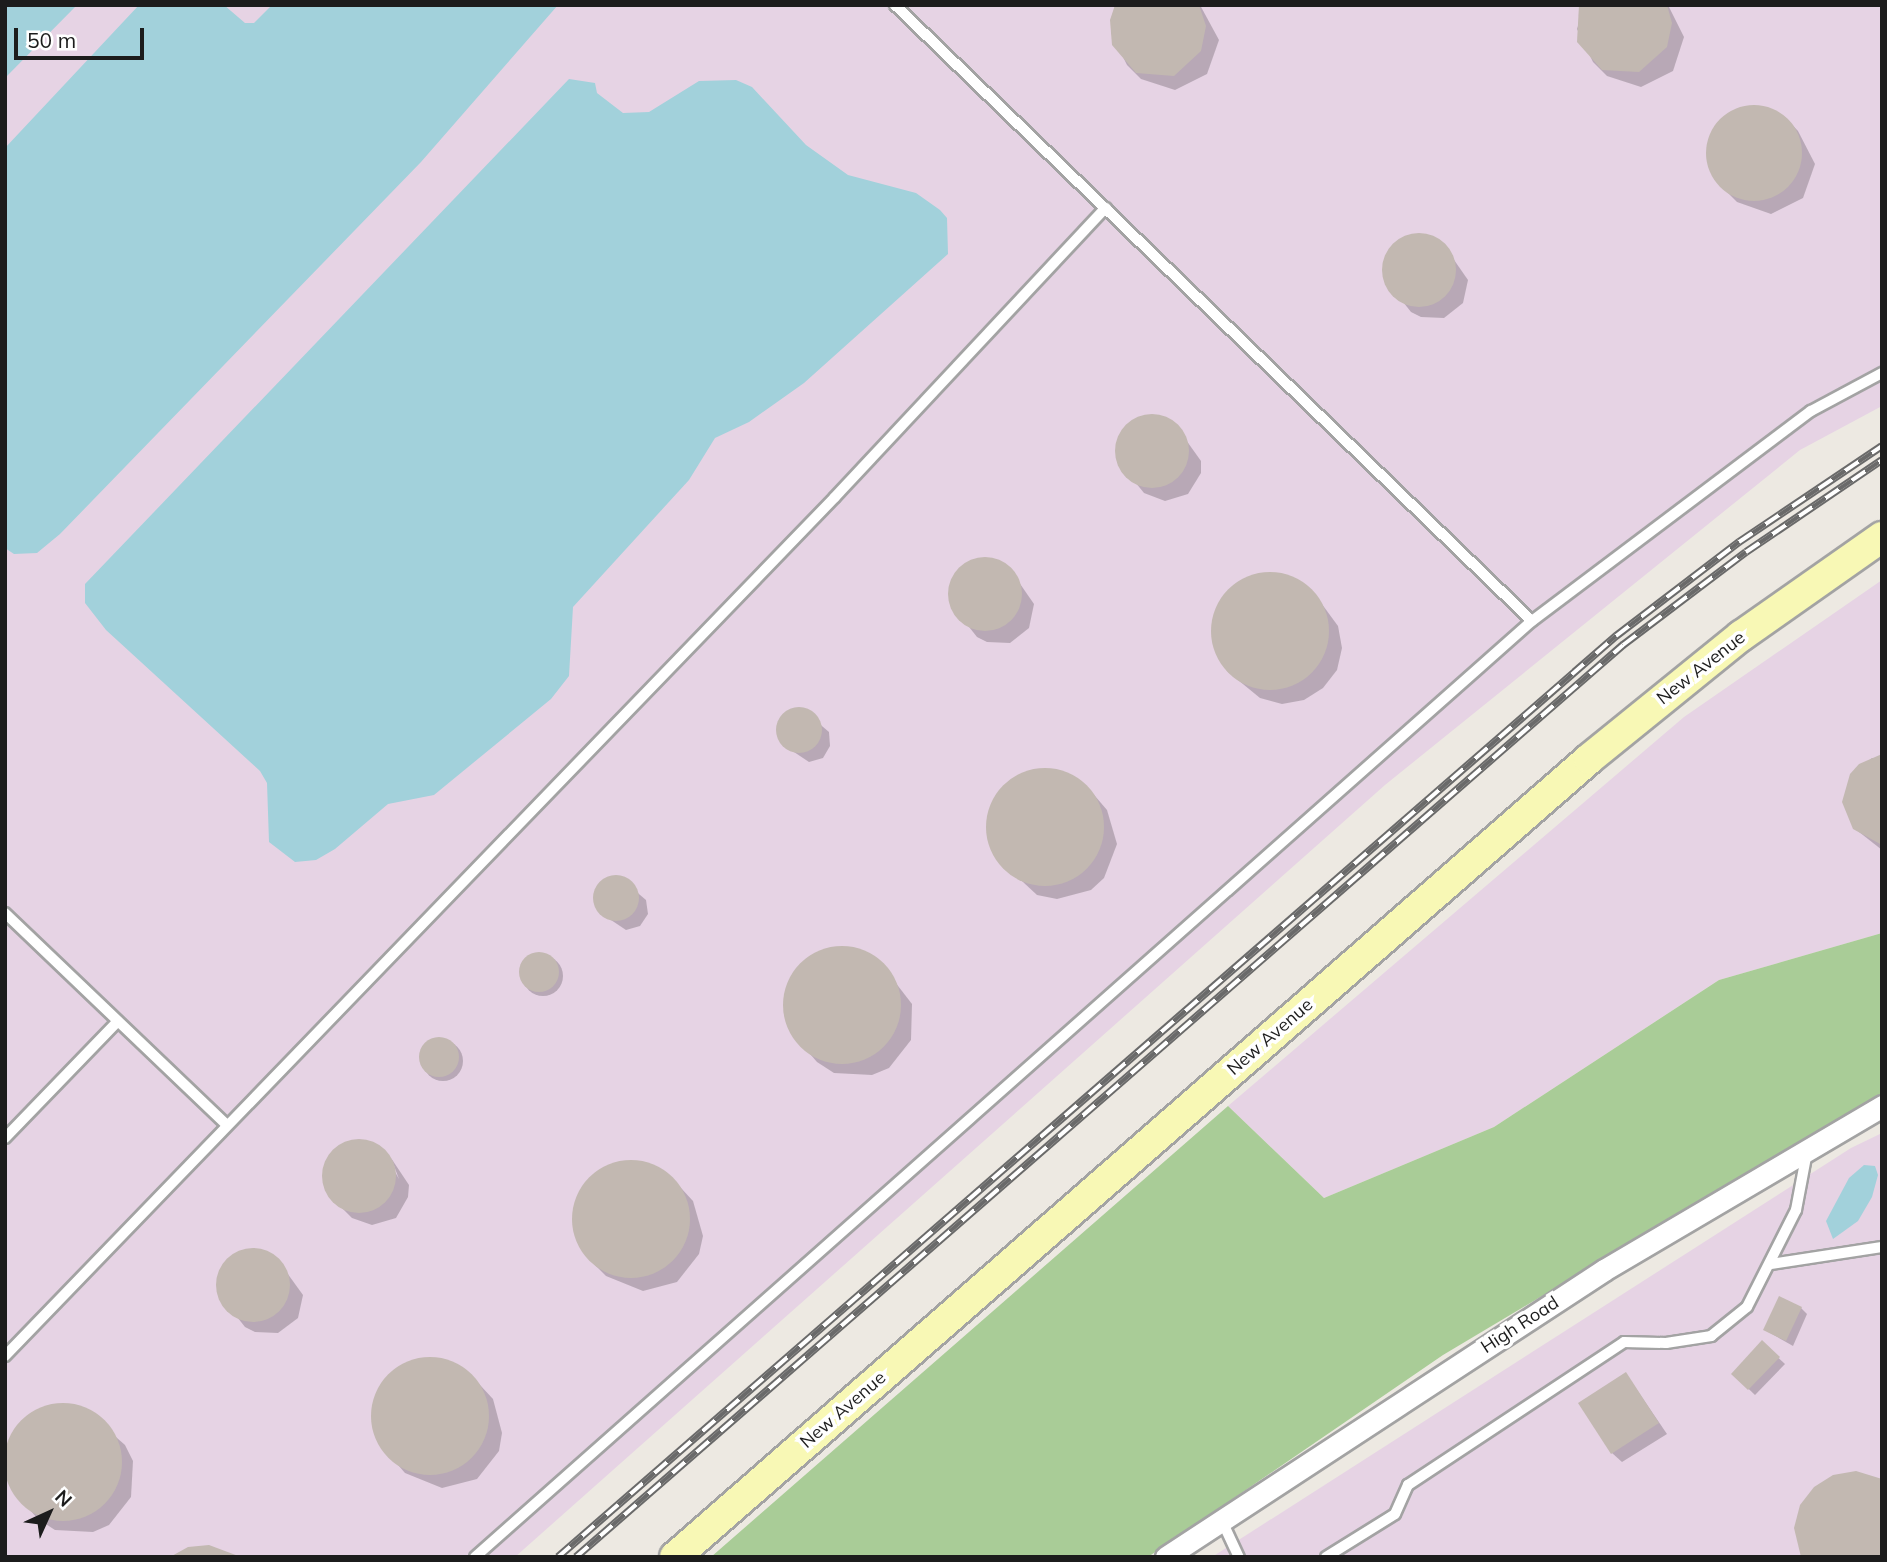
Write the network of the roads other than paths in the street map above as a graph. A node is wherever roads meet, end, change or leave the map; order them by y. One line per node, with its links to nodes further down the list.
1 (895, 5): 2 (lane)
2 (1105, 208): 5 (lane); 9 (lane)
3 (1882, 373): 5 (lane)
4 (1882, 537): 17 (main road, New Avenue)
5 (1532, 621): 16 (lane)
6 (5, 913): 7 (lane)
7 (117, 1022): 9 (lane); 10 (lane)
8 (1880, 1110): 11 (street, High Road)
9 (227, 1125): 14 (lane)
10 (5, 1138)
11 (1808, 1149): 13 (lane); 15 (street, High Road)
12 (1882, 1247): 13 (lane)
13 (1771, 1264): 20 (lane)
14 (5, 1356)
15 (1222, 1521): 18 (street, High Road); 19 (lane)
16 (475, 1557)
17 (675, 1557)
18 (1166, 1557)
19 (1240, 1557)
20 (1326, 1557)

